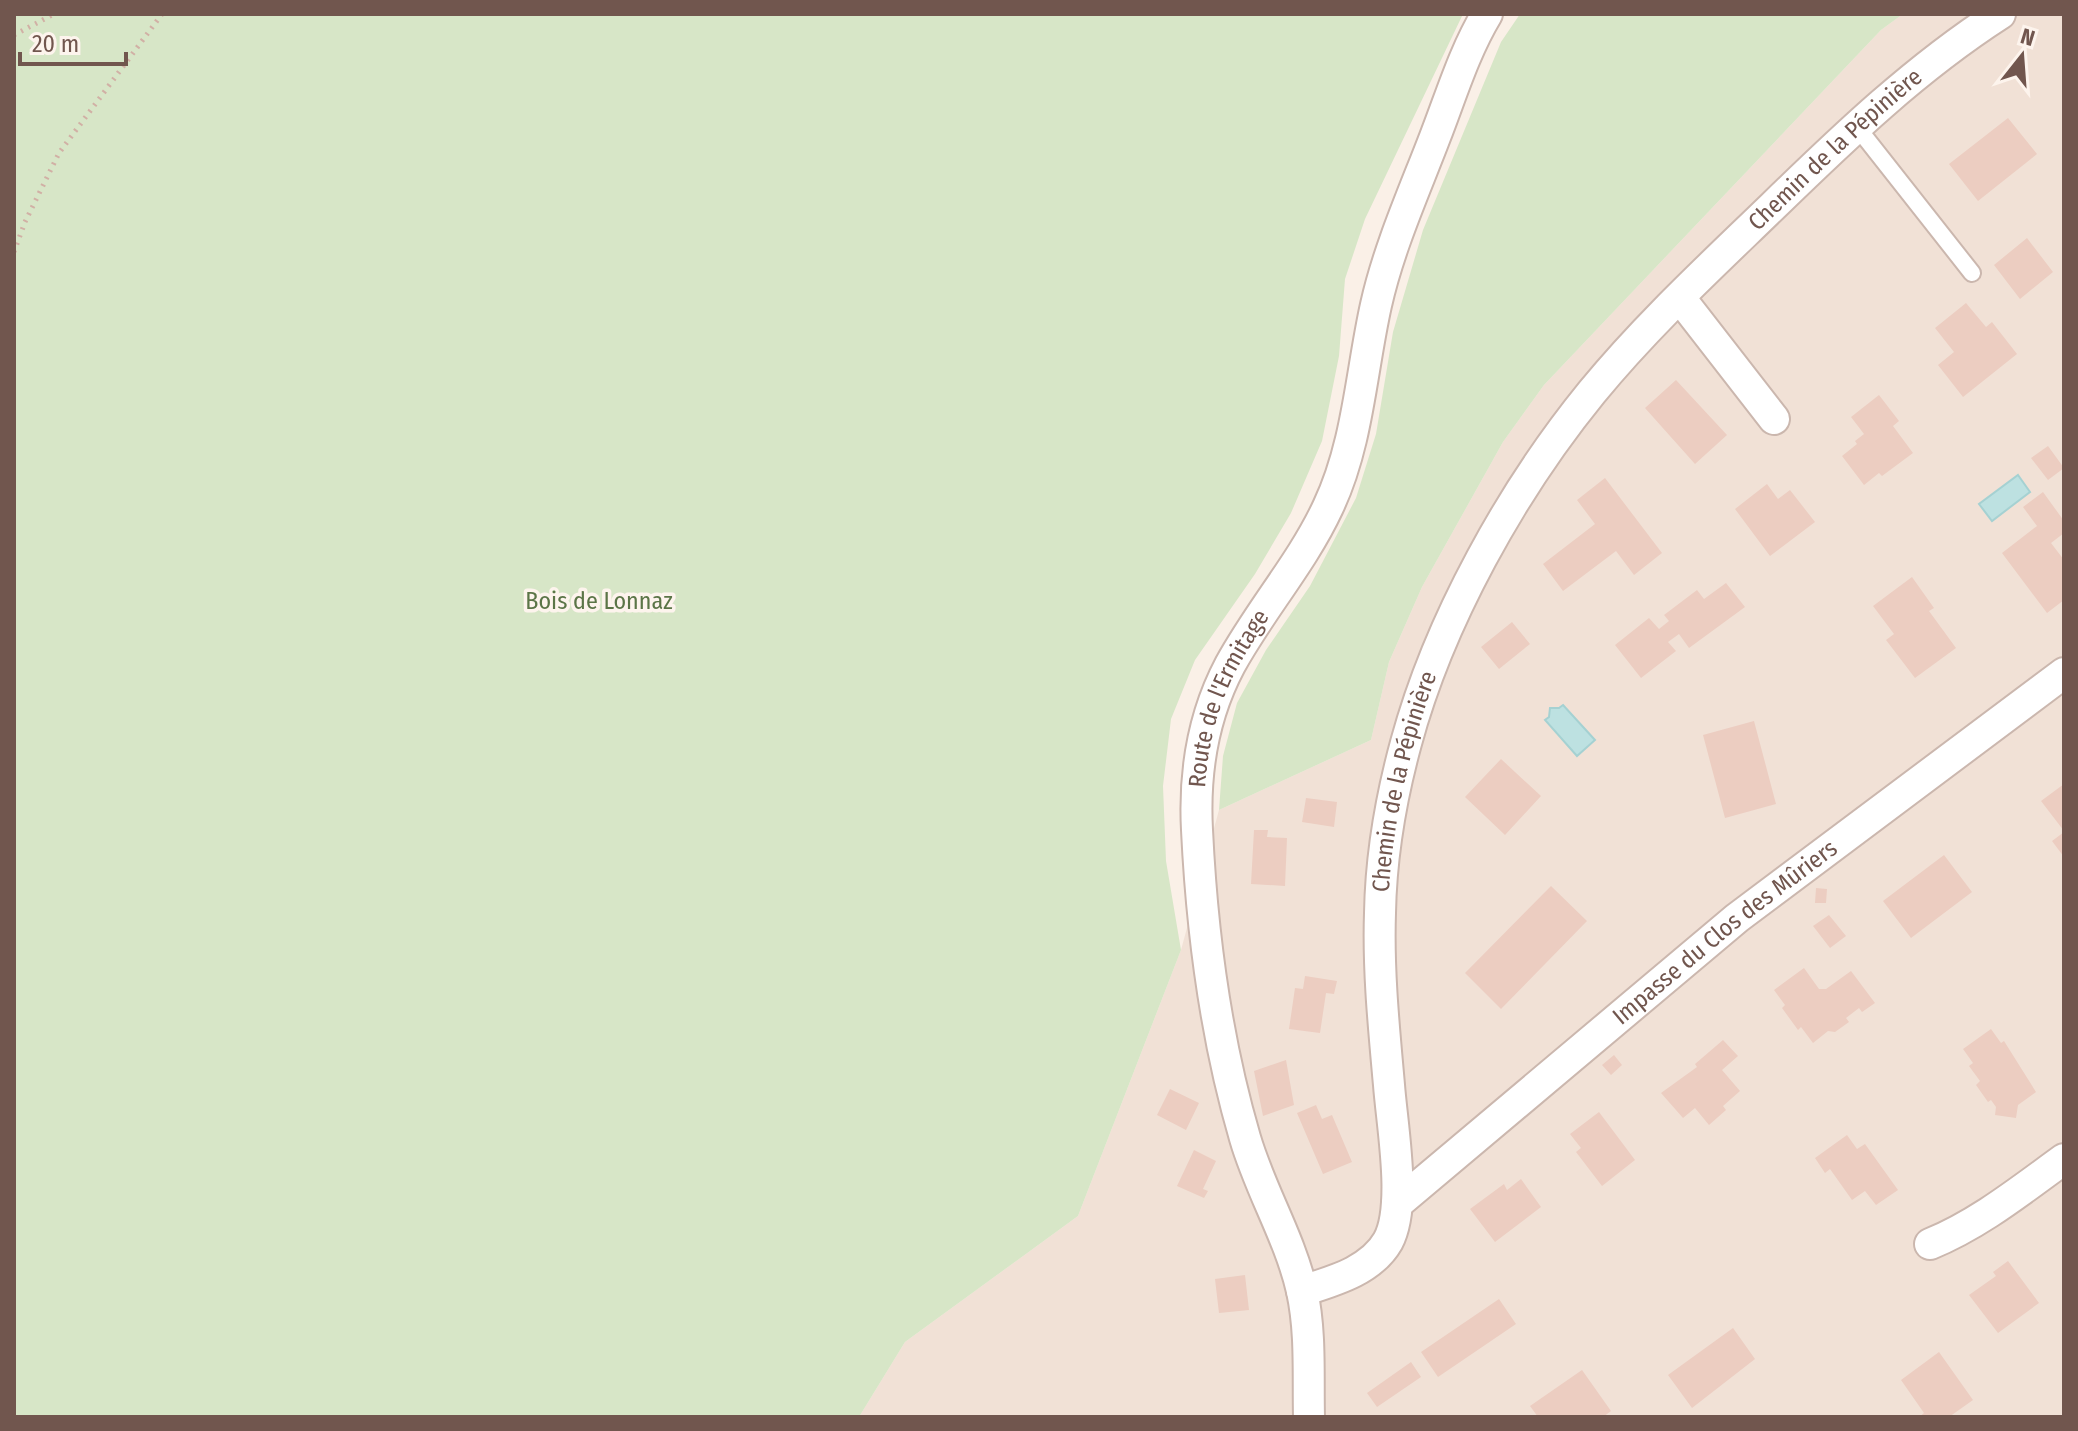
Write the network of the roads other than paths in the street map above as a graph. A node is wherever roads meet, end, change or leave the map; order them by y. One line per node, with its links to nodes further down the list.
1 (1487, 14): 11 (street, Route de l'Ermitage)
2 (2000, 14): 3 (street, Chemin de la Pépinière)
3 (1857, 127): 4 (lane); 5 (street, Chemin de la Pépinière)
4 (1972, 273)
5 (1680, 298): 6 (street); 9 (street, Chemin de la Pépinière)
6 (1774, 419)
7 (2064, 673): 9 (street, Impasse du Clos des Mûriers)
8 (2064, 1159): 10 (street)
9 (1397, 1204): 11 (street, Chemin de la Pépinière)
10 (1930, 1244)
11 (1302, 1291): 12 (street, Route de l'Ermitage)
12 (1309, 1417)

